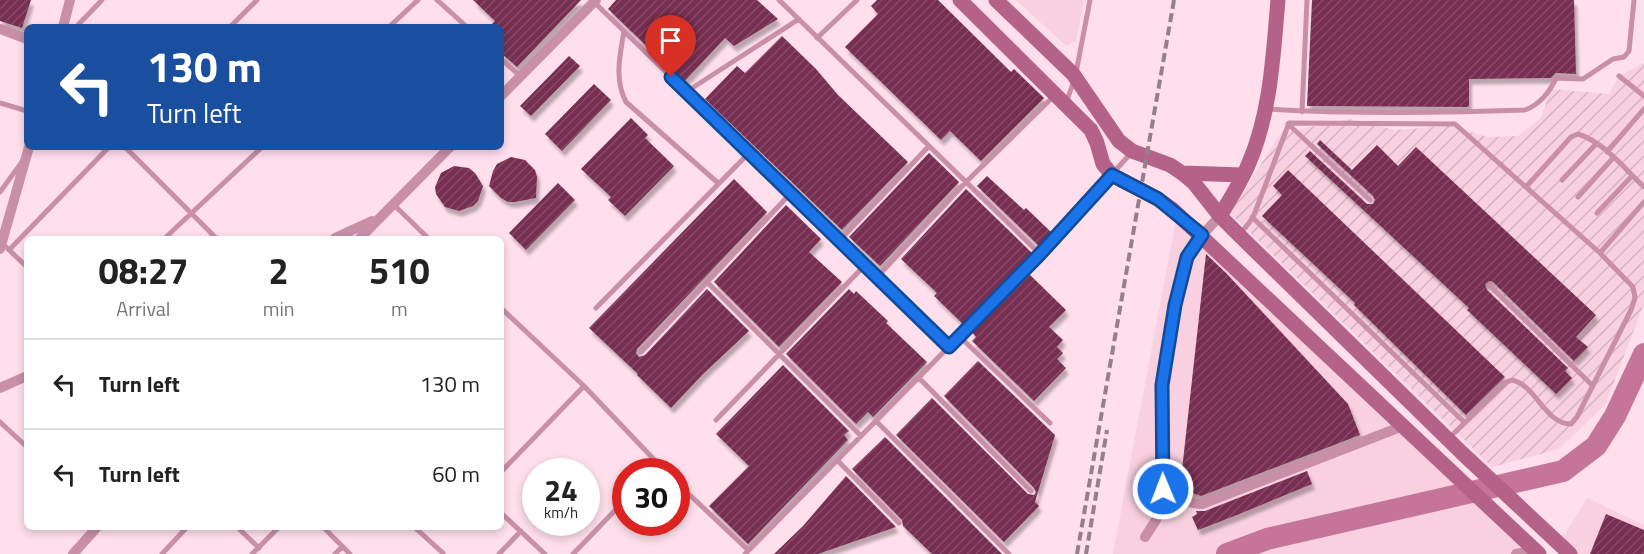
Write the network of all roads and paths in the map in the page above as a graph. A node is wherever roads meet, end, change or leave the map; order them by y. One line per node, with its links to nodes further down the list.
1 (70, 0): 16 (street)
2 (102, 0): 17 (lane)
3 (257, 0): 18 (lane)
4 (418, 0): 19 (lane)
5 (437, 0): 20 (lane)
6 (779, 0): 15 (lane)
7 (857, 0): 24 (lane)
8 (960, 0): 32 (main road)
9 (996, 0): 28 (main road)
10 (1090, 0): 28 (lane)
11 (1278, 0): 34 (main road)
12 (1307, 0): 37 (lane)
13 (1634, 0): 37 (lane)
14 (595, 1): 22 (lane); 26 (street)
15 (799, 20): 24 (lane); 29 (lane)
16 (64, 24)
17 (79, 24)
18 (233, 24)
19 (393, 24)
20 (464, 24)
21 (0, 29): 23 (street)
22 (624, 31): 29 (lane); 56 (lane)
23 (24, 38)
24 (817, 38): 40 (lane)
25 (504, 61): 26 (lane)
26 (520, 76): 30 (street)
27 (1619, 76): 31 (lane)
28 (1075, 78): 32 (lane); 46 (main road)
29 (687, 92): 48 (lane)
30 (504, 93)
31 (1644, 96)
32 (1061, 99): 51 (main road); 55 (lane)
33 (0, 103): 35 (lane)
34 (1265, 109): 37 (lane); 52 (main road)
35 (24, 110)
36 (1644, 110): 47 (lane)
37 (1302, 112)
38 (1288, 124): 57 (lane); 62 (lane); 68 (lane)
39 (1596, 144): 47 (lane); 54 (lane); 57 (lane)
40 (929, 146): 55 (lane); 77 (lane)
41 (29, 150): 59 (lane); 78 (street)
42 (106, 150): 78 (lane)
43 (128, 150): 66 (lane)
44 (259, 150): 66 (lane)
45 (447, 150): 64 (street)
46 (1132, 151): 50 (main road); 51 (lane)
47 (1607, 152): 49 (lane)
48 (749, 153): 56 (lane); 60 (lane)
49 (1613, 158): 53 (lane); 61 (lane)
50 (1182, 173): 52 (main road); 67 (main road)
51 (1112, 175): 70 (main road); 79 (lane)
52 (1243, 175): 67 (main road)
53 (1632, 176): 58 (lane); 65 (lane)
54 (1562, 180)
55 (966, 182): 79 (lane); 83 (lane)
56 (718, 183): 86 (lane)
57 (1526, 187): 80 (lane)
58 (1644, 187)
59 (0, 192)
60 (791, 194): 77 (lane); 84 (lane)
61 (1578, 197)
62 (1370, 200)
63 (1644, 202): 80 (lane)
64 (393, 204): 69 (street); 76 (lane)
65 (1598, 213)
66 (191, 214): 72 (lane); 73 (lane)
67 (1220, 216): 70 (street); 71 (main road)
68 (1252, 218): 71 (lane); 103 (lane)
69 (378, 219): 74 (street); 75 (street)
70 (1202, 235): 104 (main road); 111 (street)
71 (1239, 235): 106 (main road)
72 (167, 236)
73 (214, 236)
74 (340, 236)
75 (362, 236)
76 (426, 236)
77 (839, 241): 82 (lane)
78 (4, 247): 81 (lane)
79 (1040, 254): 90 (lane)
80 (1600, 254): 97 (lane)
81 (24, 264)
82 (865, 265): 83 (lane); 93 (lane)
83 (876, 277): 91 (lane)
84 (707, 282): 92 (lane); 93 (lane)
85 (1490, 286): 97 (lane)
86 (596, 308)
87 (504, 310): 88 (lane)
88 (507, 313): 89 (lane); 96 (lane)
89 (504, 316)
90 (959, 336): 91 (lane); 102 (lane)
91 (949, 347): 95 (lane)
92 (641, 351)
93 (779, 354): 99 (lane); 105 (lane)
94 (24, 378): 98 (street)
95 (919, 378): 100 (lane); 112 (lane)
96 (584, 386): 108 (lane); 110 (lane)
97 (1593, 386): 103 (lane)
98 (0, 388)
99 (716, 420)
100 (876, 421): 105 (lane); 138 (lane)
101 (0, 422): 107 (lane)
102 (1050, 423)
103 (1465, 423): 106 (lane)
104 (1403, 426): 111 (street); 127 (main road)
105 (861, 436): 109 (lane)
106 (1448, 439): 140 (main road)
107 (24, 444)
108 (651, 458)
109 (838, 460): 116 (lane); 128 (lane)
110 (504, 469)
111 (1163, 483): 124 (street)
112 (1031, 491)
113 (690, 496): 128 (lane)
114 (612, 514): 137 (lane)
115 (504, 516): 123 (lane)
116 (899, 523)
117 (94, 530): 129 (street)
118 (184, 530): 130 (lane)
119 (240, 530): 126 (lane)
120 (276, 530): 126 (lane)
121 (326, 530): 125 (lane)
122 (417, 530): 134 (lane)
123 (520, 531): 135 (lane); 136 (lane)
124 (1144, 537)
125 (342, 547): 132 (lane); 133 (lane)
126 (259, 548): 131 (lane)
127 (1534, 549): 139 (street)
128 (747, 552)
129 (73, 554)
130 (162, 554)
131 (252, 554)
132 (335, 554)
133 (350, 554)
134 (443, 554)
135 (499, 554)
136 (544, 554)
137 (573, 554)
138 (1009, 554)
139 (1516, 554)
140 (1570, 554)

